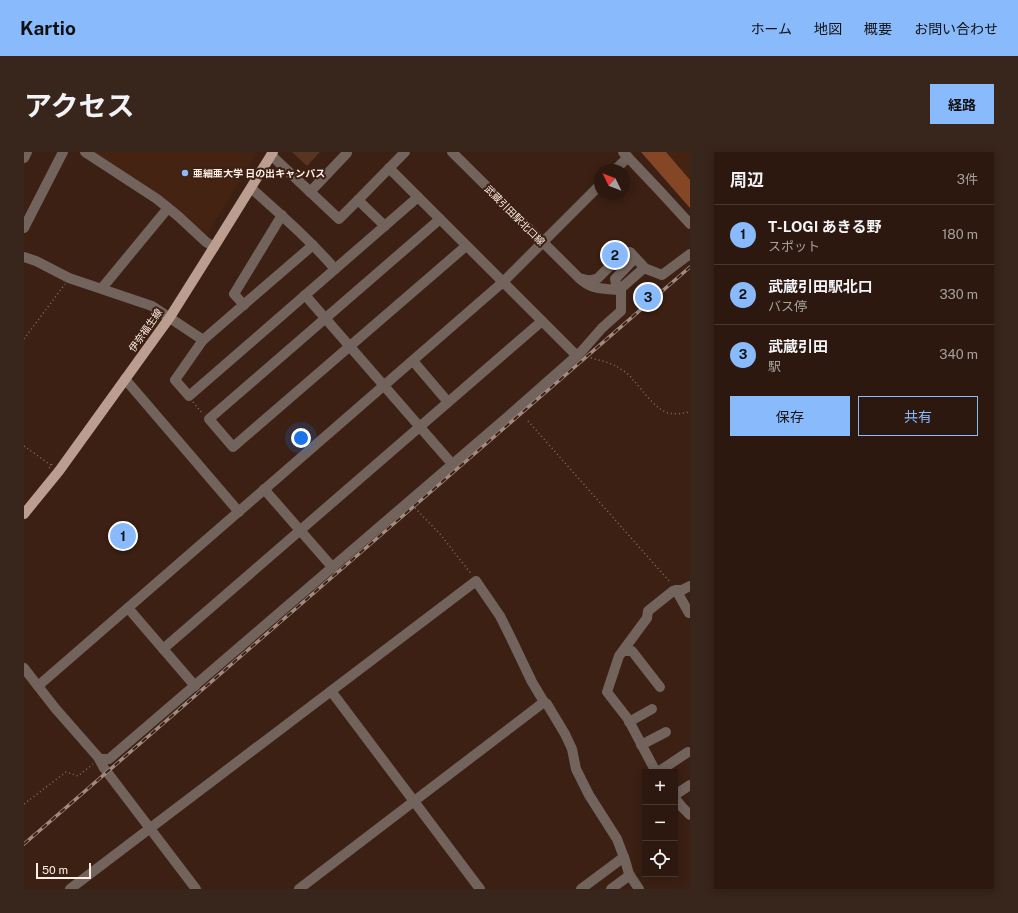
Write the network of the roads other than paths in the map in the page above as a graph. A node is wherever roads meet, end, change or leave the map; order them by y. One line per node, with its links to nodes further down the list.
1 (27, 152): 9 (street)
2 (63, 152): 22 (street)
3 (85, 152): 17 (street)
4 (346, 152): 13 (street)
5 (452, 152): 23 (street, 武蔵引田駅北口線)
6 (272, 154): 12 (main road, 伊奈福生線); 13 (street)
7 (400, 154): 11 (street)
8 (625, 155): 10 (street); 20 (street)
9 (24, 158)
10 (619, 164)
11 (388, 168): 15 (street); 16 (street)
12 (250, 188): 18 (street); 26 (main road, 伊奈福生線)
13 (310, 192): 16 (street)
14 (594, 192): 23 (street)
15 (418, 197): 19 (street); 21 (street)
16 (358, 200): 21 (street)
17 (168, 208): 26 (street); 34 (street)
18 (282, 215): 24 (street); 37 (street)
19 (440, 219): 25 (street); 39 (street)
20 (690, 224)
21 (385, 226): 31 (street)
22 (24, 228)
23 (543, 243): 32 (street, 武蔵引田駅北口線); 33 (street)
24 (313, 246): 31 (street); 37 (street)
25 (466, 246): 33 (street); 42 (street)
26 (214, 247): 38 (main road, 伊奈福生線)
27 (690, 254): 30 (street)
28 (24, 257): 34 (street)
29 (635, 258): 30 (street); 32 (street); 35 (street)
30 (644, 268): 35 (street)
31 (335, 269): 36 (street)
32 (579, 278): 35 (street, 武蔵引田駅北口線)
33 (503, 282): 40 (street); 44 (street)
34 (102, 288): 38 (street)
35 (621, 288): 43 (street)
36 (305, 295): 39 (street); 41 (street)
37 (244, 305): 41 (street)
38 (170, 317): 41 (street); 45 (main road, 伊奈福生線)
39 (325, 319): 42 (street); 42 (street)
40 (542, 321): 43 (street); 47 (street)
41 (204, 340)
42 (349, 347): 46 (street)
43 (579, 354): 49 (street)
44 (412, 361): 46 (street); 47 (street)
45 (125, 379): 51 (street); 52 (main road, 伊奈福生線)
46 (384, 386): 48 (street); 50 (street)
47 (448, 402): 48 (street)
48 (419, 427): 49 (street); 53 (street)
49 (453, 465): 54 (street)
50 (264, 490): 51 (street); 53 (street)
51 (239, 512): 57 (street)
52 (24, 514)
53 (300, 530): 54 (street); 59 (street)
54 (333, 568): 63 (street)
55 (690, 586): 56 (street)
56 (676, 590): 58 (street); 60 (street)
57 (128, 608): 59 (street); 62 (street)
58 (689, 613)
59 (163, 648): 63 (street)
60 (623, 651): 64 (street); 68 (street)
61 (24, 668): 62 (street)
62 (38, 686): 72 (street)
63 (195, 686): 72 (street)
64 (660, 687)
65 (331, 691): 66 (street); 78 (street); 80 (street)
66 (544, 702): 78 (street); 81 (street)
67 (652, 709): 68 (street)
68 (629, 722): 70 (street)
69 (666, 732): 70 (street)
70 (642, 745): 73 (street)
71 (688, 752): 74 (street)
72 (100, 759): 80 (street)
73 (655, 769)
74 (662, 769)
75 (690, 785): 76 (street)
76 (678, 795)
77 (678, 801): 79 (street)
78 (414, 802): 85 (street); 86 (street)
79 (690, 814)
80 (150, 828): 83 (street); 84 (street)
81 (624, 857): 82 (street); 87 (street)
82 (630, 875): 88 (street); 89 (street)
83 (70, 889)
84 (196, 889)
85 (299, 889)
86 (480, 889)
87 (581, 889)
88 (611, 889)
89 (639, 889)

